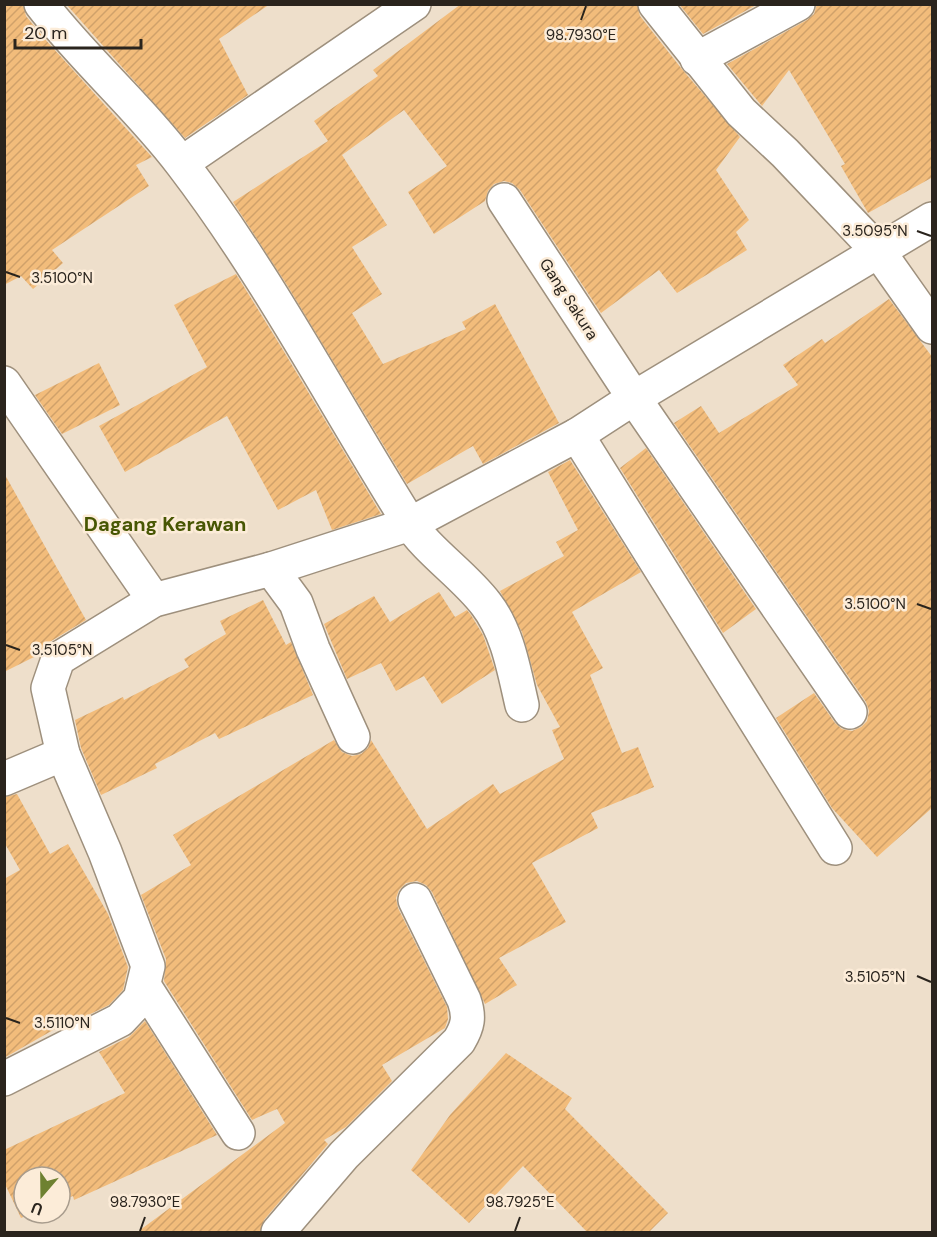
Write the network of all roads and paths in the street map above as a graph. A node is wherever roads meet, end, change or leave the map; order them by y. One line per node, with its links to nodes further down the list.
1 (41, 4): 6 (street)
2 (414, 4): 6 (street)
3 (655, 4): 5 (street)
4 (798, 4): 5 (street)
5 (697, 59): 9 (street)
6 (182, 163): 14 (street)
7 (504, 200): 12 (street, Gang Sakura)
8 (933, 219): 9 (street)
9 (879, 252): 10 (street); 12 (street)
10 (933, 327)
11 (4, 383): 16 (street)
12 (634, 398): 13 (street); 18 (street, Gang Sakura)
13 (577, 435): 14 (street); 22 (street)
14 (410, 524): 15 (street); 17 (street)
15 (271, 569): 16 (street); 19 (street)
16 (154, 600): 20 (street)
17 (522, 705)
18 (850, 712)
19 (353, 737)
20 (63, 754): 21 (street); 24 (street)
21 (4, 779)
22 (835, 848)
23 (416, 900): 27 (street)
24 (145, 987): 25 (street); 26 (street)
25 (4, 1079)
26 (238, 1132)
27 (278, 1233)

